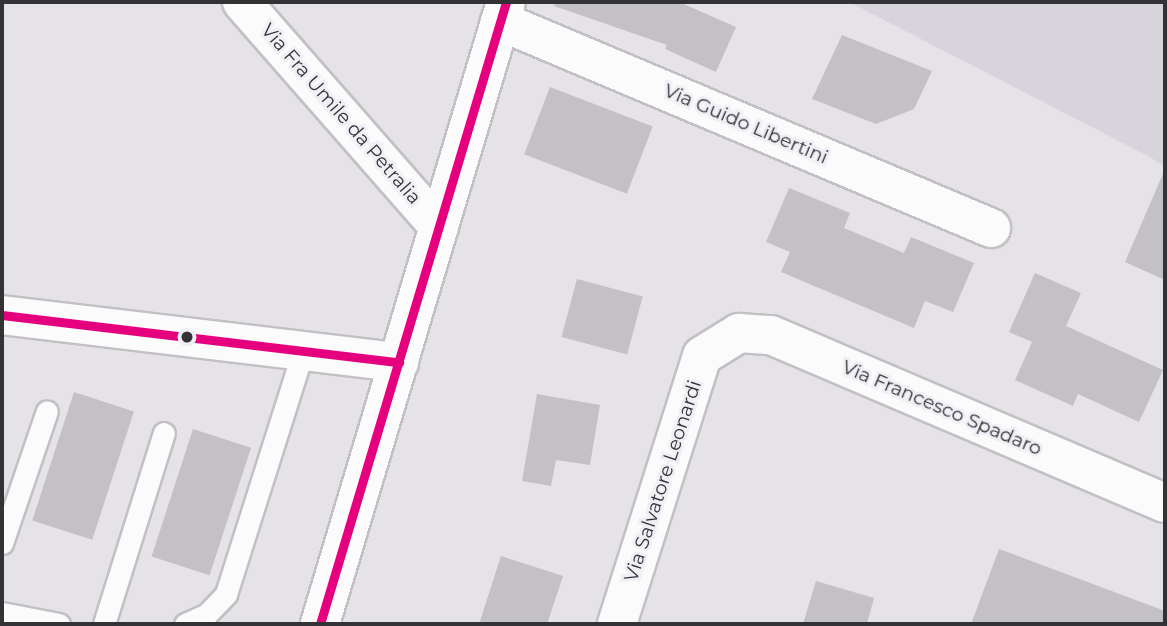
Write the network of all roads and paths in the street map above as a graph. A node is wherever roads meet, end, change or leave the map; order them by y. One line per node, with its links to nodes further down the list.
1 (242, 2): 3 (street, Via Fra Umile da Petralia)
2 (503, 11): 3 (street); 4 (street, Via Guido Libertini)
3 (439, 227): 8 (street)
4 (991, 228)
5 (2, 315): 7 (street)
6 (718, 344): 11 (street, Via Francesco Spadaro); 18 (street, Via Salvatore Leonardi)
7 (303, 351): 8 (street); 16 (lane)
8 (399, 362): 17 (street)
9 (47, 411): 12 (lane)
10 (164, 433): 15 (lane)
11 (1165, 503)
12 (2, 543)
13 (2, 612): 14 (lane)
14 (59, 624)
15 (104, 624)
16 (184, 624)
17 (320, 624)
18 (617, 624)

